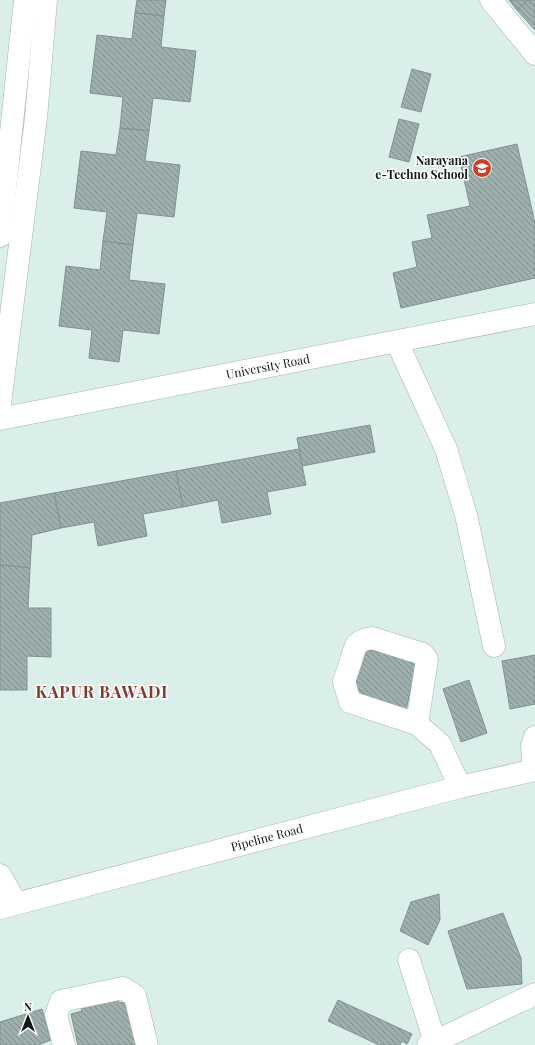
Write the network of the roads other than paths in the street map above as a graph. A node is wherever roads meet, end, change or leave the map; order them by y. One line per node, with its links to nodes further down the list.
1 (25, 0): 5 (street)
2 (46, 0): 9 (street)
3 (491, 0): 4 (street)
4 (535, 54)
5 (2, 207): 6 (street)
6 (0, 236)
7 (535, 314): 8 (street, University Road)
8 (397, 342): 10 (street, University Road); 11 (street)
9 (0, 403)
10 (0, 419)
11 (494, 646)
12 (417, 724): 15 (street)
13 (535, 737): 14 (street)
14 (534, 770): 15 (street, Pipeline Road)
15 (460, 787): 17 (street, Pipeline Road)
16 (0, 876): 17 (street)
17 (8, 906)
18 (410, 960): 20 (street)
19 (535, 994): 20 (street)
20 (432, 1043)
21 (64, 1045): 22 (street)
22 (147, 1045)

